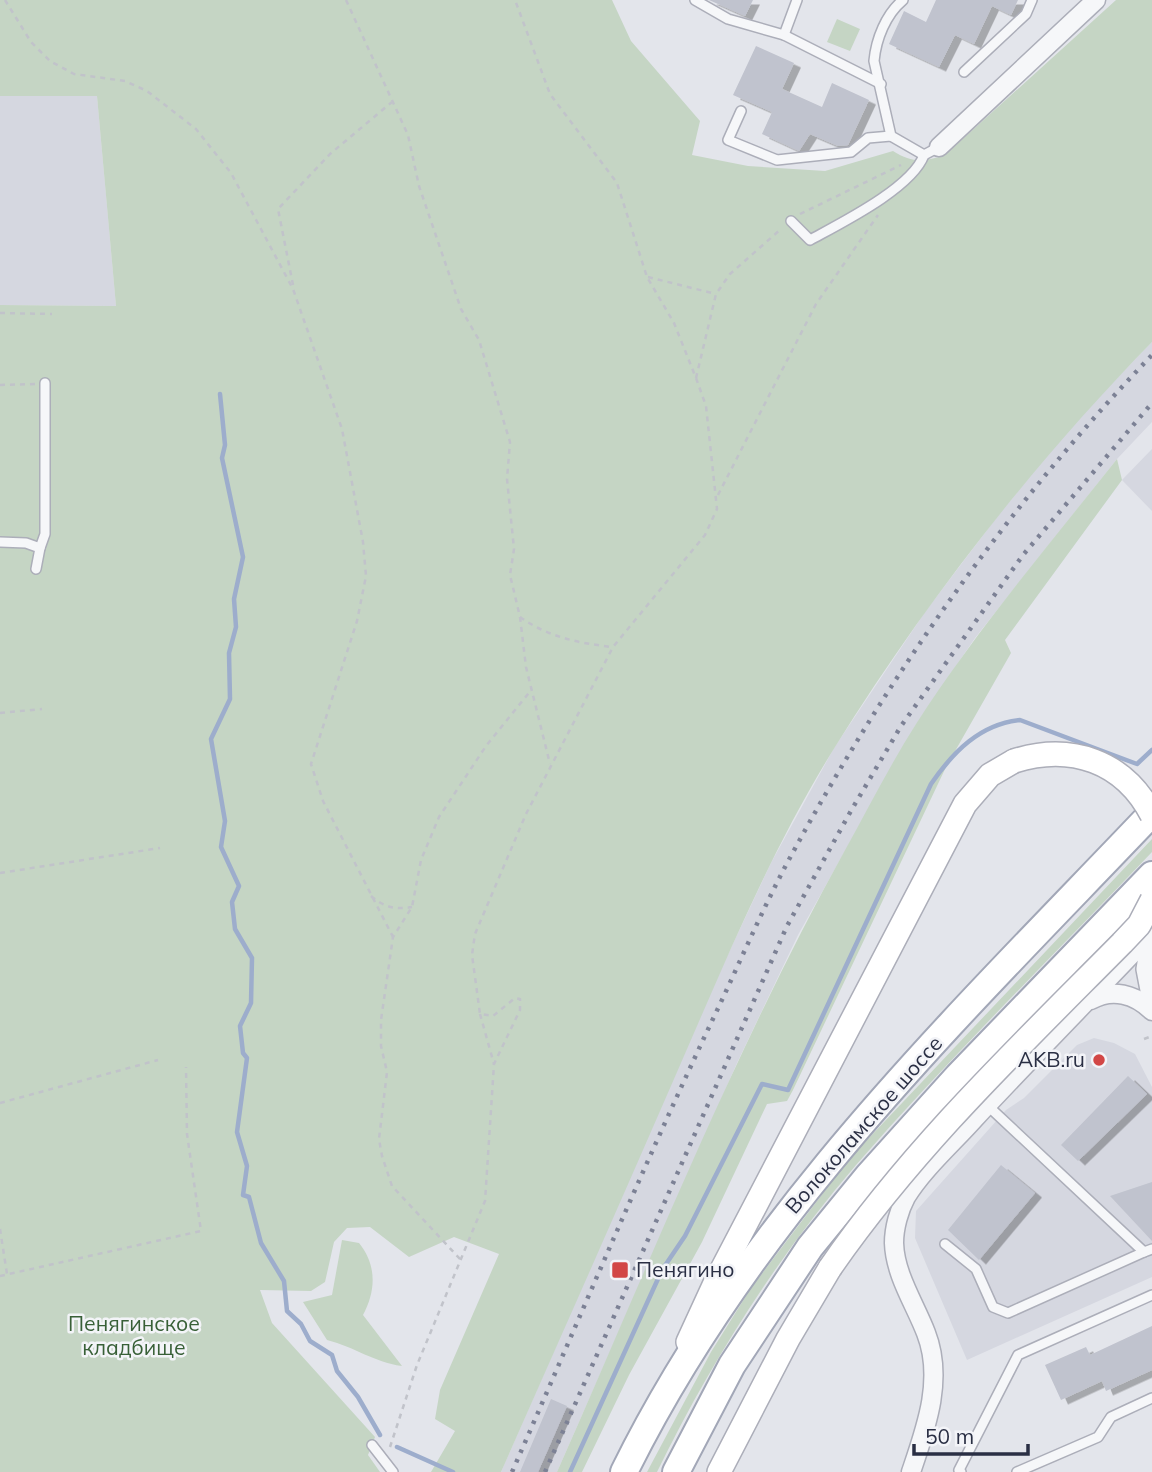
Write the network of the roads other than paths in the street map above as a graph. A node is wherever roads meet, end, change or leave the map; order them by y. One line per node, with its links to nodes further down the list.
1 (695, 0): 6 (lane)
2 (797, 0): 6 (lane)
3 (903, 0): 8 (lane)
4 (1032, 0): 7 (lane)
5 (1096, 0): 11 (street)
6 (784, 35): 8 (lane)
7 (964, 72)
8 (881, 84): 10 (lane)
9 (741, 111): 10 (lane)
10 (891, 136): 11 (lane)
11 (931, 151): 12 (lane)
12 (791, 221)
13 (45, 383): 15 (lane)
14 (0, 542): 15 (lane)
15 (40, 548): 16 (lane)
16 (36, 569)
17 (1152, 814): 30 (main road, Волоколамское шоссе); 30 (main road, bridge)
18 (1152, 875): 22 (main road, Волоколамское шоссе)
19 (1152, 902): 22 (street); 36 (main road, bridge)
20 (1152, 933): 24 (street)
21 (1152, 940): 23 (street)
22 (1086, 944): 35 (main road, Волоколамское шоссе)
23 (1152, 995)
24 (1085, 1003): 25 (street); 26 (street)
25 (1152, 1011)
26 (987, 1105): 28 (lane); 37 (street)
27 (945, 1244): 28 (lane)
28 (1148, 1250)
29 (1152, 1294): 38 (lane)
30 (667, 1387): 34 (main road, Волоколамское шоссе)
31 (1152, 1398): 39 (lane)
32 (372, 1445): 33 (lane)
33 (393, 1472)
34 (624, 1472)
35 (676, 1472)
36 (719, 1472)
37 (911, 1472)
38 (961, 1472)
39 (1017, 1472)

